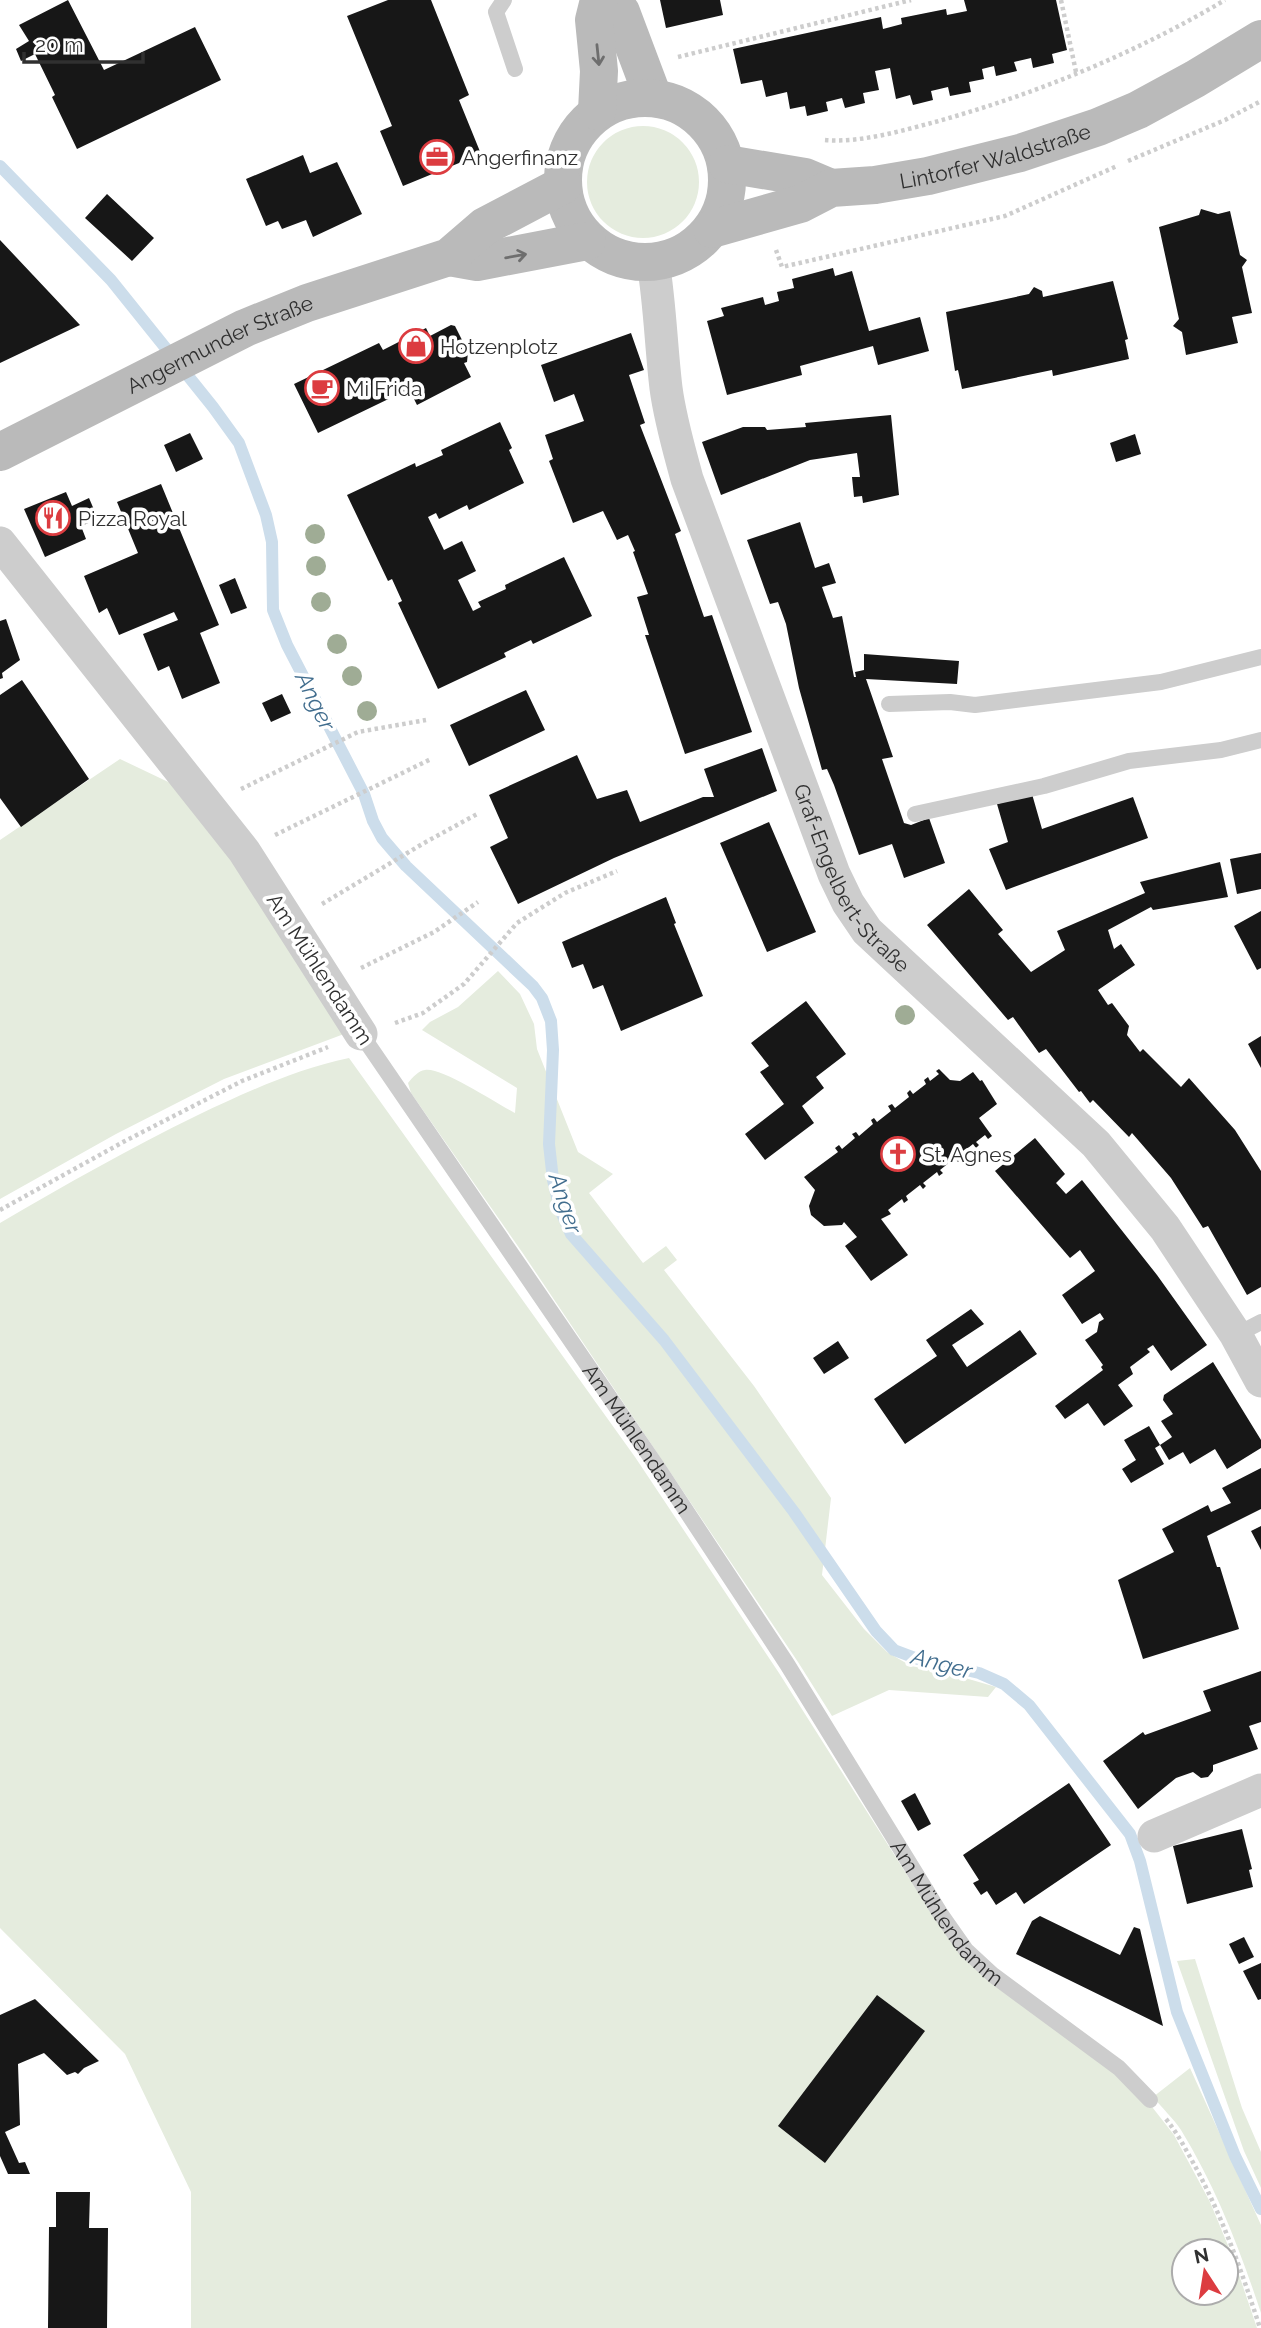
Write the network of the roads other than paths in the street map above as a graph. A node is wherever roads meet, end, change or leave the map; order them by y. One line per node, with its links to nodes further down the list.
1 (504, 0): 5 (lane)
2 (599, 0): 7 (main road, one-way to 7)
3 (609, 0): 6 (main road)
4 (1261, 39): 10 (main road, Lintorfer Waldstraße)
5 (515, 69)
6 (653, 97): 7 (main road); 8 (main road)
7 (597, 111): 9 (main road)
8 (727, 164): 10 (main road); 11 (main road)
9 (563, 185): 12 (main road); 13 (main road, Angermunder Straße)
10 (831, 188): 11 (main road, Lintorfer Waldstraße)
11 (712, 229): 14 (main road)
12 (587, 241): 13 (main road, Angermunder Straße, one-way to 12); 14 (main road)
13 (449, 257): 15 (main road, Angermunder Straße)
14 (653, 262): 22 (street, Graf-Engelbert-Straße)
15 (0, 452)
16 (0, 543): 21 (street, Am Mühlendamm)
17 (1261, 657): 18 (lane)
18 (889, 704)
19 (1261, 740): 20 (lane)
20 (915, 814)
21 (361, 1034): 26 (lane, Am Mühlendamm)
22 (1248, 1329): 23 (street, Graf-Engelbert-Straße)
23 (1261, 1381)
24 (1261, 1790): 25 (street)
25 (1154, 1836)
26 (1150, 2100)

